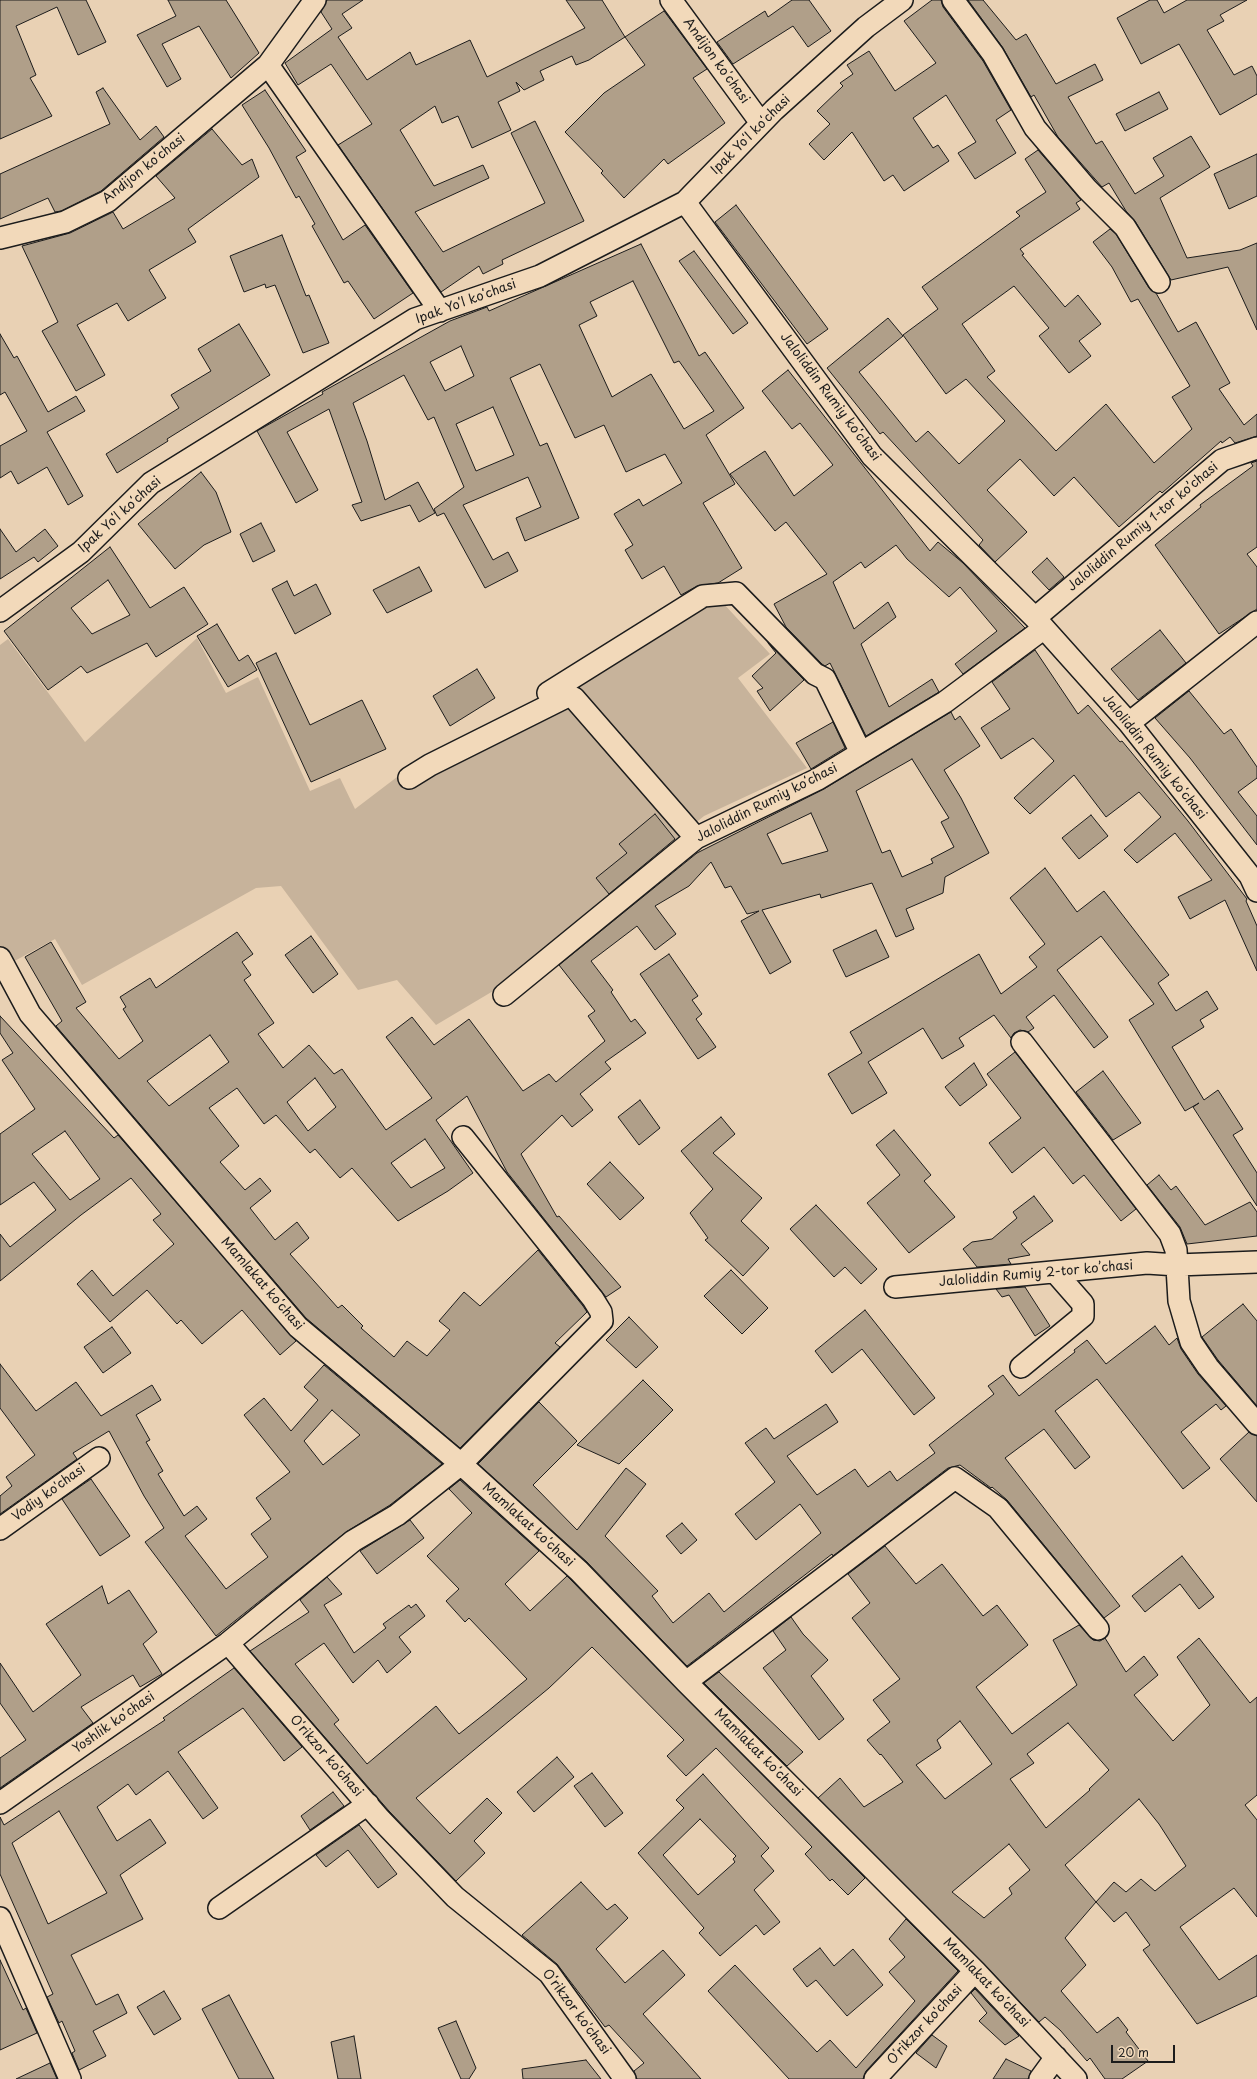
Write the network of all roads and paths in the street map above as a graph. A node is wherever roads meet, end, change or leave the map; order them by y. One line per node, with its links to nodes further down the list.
1 (315, 0): 5 (street, Andijon koʻchasi)
2 (671, 0): 6 (street, Andijon koʻchasi)
3 (902, 0): 6 (street, Ipak Yoʻl koʻchasi)
4 (953, 0): 9 (street)
5 (268, 65): 8 (street, Andijon koʻchasi); 10 (street)
6 (761, 123): 7 (street, Ipak Yoʻl koʻchasi)
7 (685, 202): 10 (street, Ipak Yoʻl koʻchasi); 14 (street, Jaloliddin Rumiy koʻchasi)
8 (0, 238)
9 (1159, 282)
10 (440, 311): 12 (street, Ipak Yoʻl koʻchasi)
11 (1257, 448): 14 (street, Jaloliddin Rumiy 1-tor koʼchasi)
12 (0, 611)
13 (1257, 622): 16 (street)
14 (1039, 624): 16 (street, Jaloliddin Rumiy koʻchasi); 17 (street, Jaloliddin Rumiy koʻchasi)
15 (548, 692): 17 (street)
16 (1129, 723): 20 (street, Jaloliddin Rumiy koʻchasi)
17 (861, 753): 19 (street, Jaloliddin Rumiy koʻchasi)
18 (408, 778): 19 (street)
19 (696, 838): 22 (street, Jaloliddin Rumiy koʻchasi)
20 (1257, 891)
21 (0, 958): 32 (street, Mamlakat koʻchasi)
22 (504, 995)
23 (1022, 1042): 26 (street)
24 (463, 1137): 32 (street)
25 (1257, 1262): 26 (street, Jaloliddin Rumiy 2-tor koʼchasi)
26 (1177, 1265): 27 (street, Jaloliddin Rumiy 2-tor koʼchasi); 30 (street)
27 (1055, 1272): 28 (street, Jaloliddin Rumiy 2-tor koʼchasi); 29 (street)
28 (895, 1287)
29 (1021, 1367)
30 (1257, 1424)
31 (99, 1458): 33 (street, Vodiy ko'chasi)
32 (461, 1464): 35 (street); 36 (street, Mamlakat koʻchasi)
33 (0, 1529)
34 (1098, 1629): 36 (street)
35 (228, 1643): 37 (street, Yoshlik koʻchasi); 38 (street, Oʻrikzor ko'chasi)
36 (686, 1682): 41 (street, Mamlakat koʻchasi)
37 (0, 1803)
38 (368, 1804): 39 (street); 44 (street, Oʻrikzor ko'chasi)
39 (219, 1908)
40 (0, 1918): 43 (street)
41 (975, 1971): 42 (street, Mamlakat koʻchasi); 45 (street, Oʻrikzor ko'chasi)
42 (1056, 2057): 46 (street); 47 (street, Mamlakat koʻchasi)
43 (70, 2079)
44 (626, 2079)
45 (875, 2079)
46 (1040, 2079)
47 (1076, 2079)

